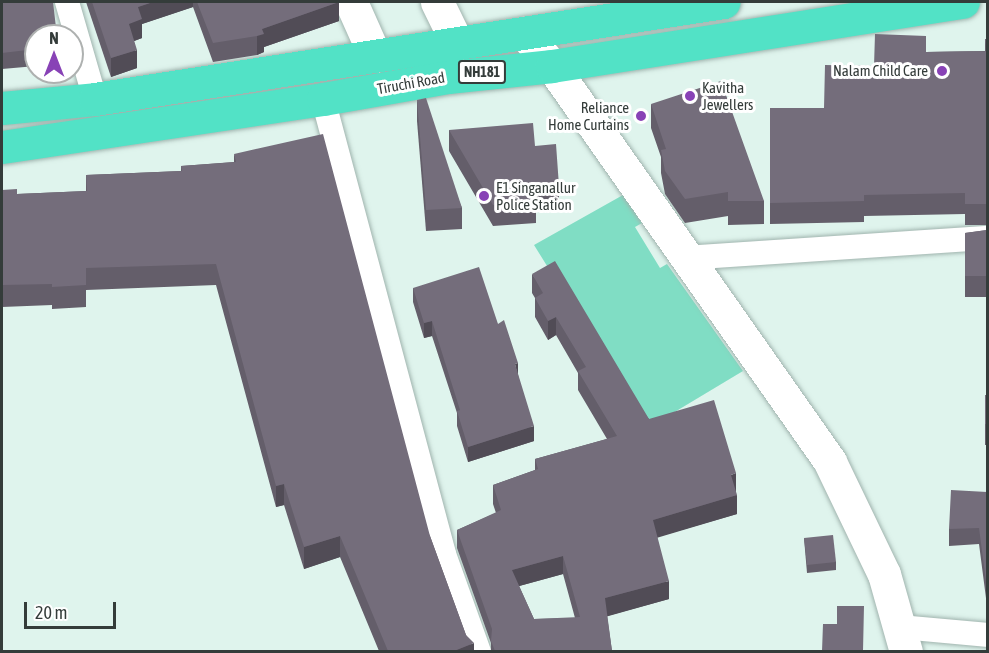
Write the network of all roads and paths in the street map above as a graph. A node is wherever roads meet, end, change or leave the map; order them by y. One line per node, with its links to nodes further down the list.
1 (68, 2): 10 (street)
2 (351, 2): 8 (main road)
3 (436, 2): 7 (main road)
4 (723, 2): 6 (highway, NH181)
5 (963, 2): 9 (highway, Tiruchi Road / NH181)
6 (524, 33): 7 (highway, NH181); 9 (main road)
7 (456, 43): 8 (highway, NH181)
8 (375, 56): 10 (highway, NH181)
9 (552, 66): 11 (highway, Tiruchi Road / NH181); 15 (main road)
10 (95, 99): 12 (highway, NH181)
11 (323, 99): 13 (highway, Tiruchi Road / NH181); 18 (street)
12 (2, 108)
13 (2, 147)
14 (987, 238): 15 (street)
15 (685, 258): 17 (main road)
16 (987, 634): 17 (street)
17 (903, 639)
18 (479, 651)

